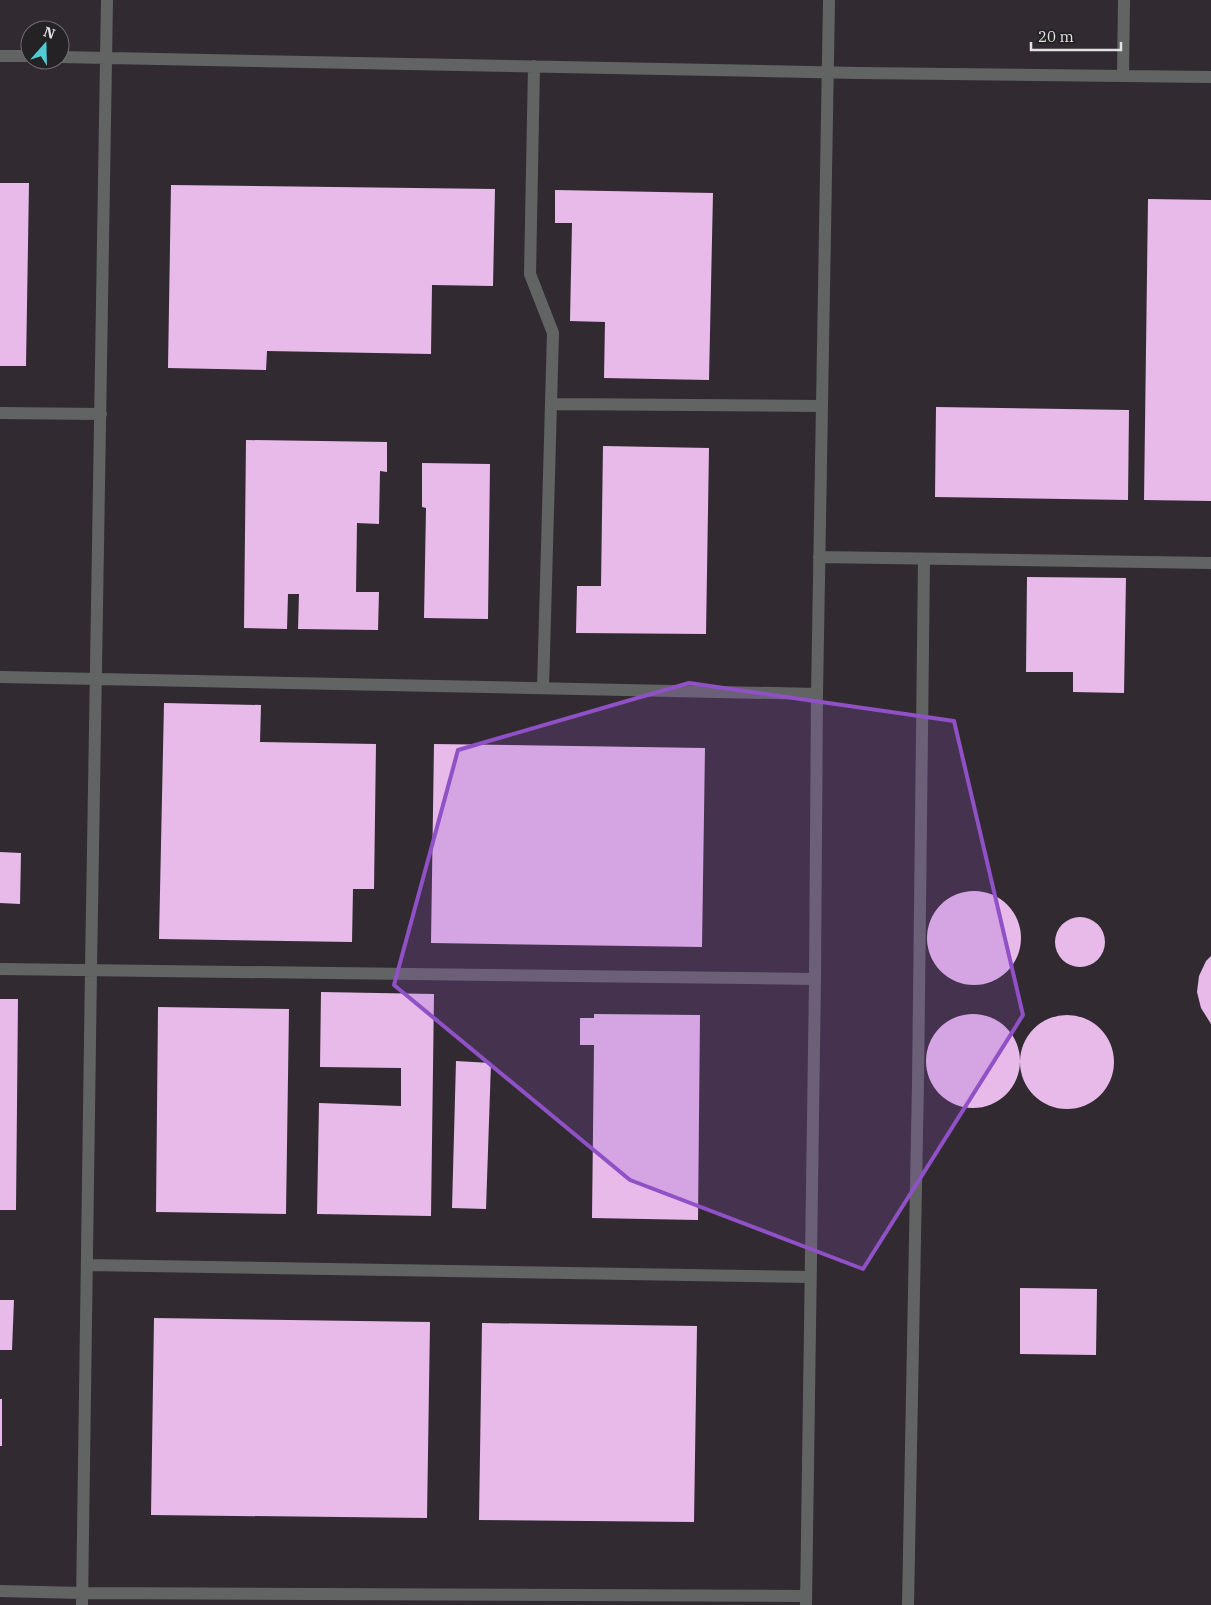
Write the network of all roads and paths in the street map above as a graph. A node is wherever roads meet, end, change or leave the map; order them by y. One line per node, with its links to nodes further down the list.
1 (108, 0): 7 (lane)
2 (829, 0): 9 (lane)
3 (1124, 0): 10 (lane)
4 (0, 56): 5 (lane)
5 (20, 56)
6 (70, 56): 7 (lane)
7 (107, 57): 8 (lane); 15 (lane)
8 (534, 66): 9 (lane); 12 (lane)
9 (828, 72): 10 (lane); 13 (lane)
10 (1123, 76): 11 (lane)
11 (1211, 77)
12 (551, 404): 13 (lane); 21 (lane)
13 (822, 406): 16 (lane)
14 (0, 412): 15 (lane)
15 (101, 414): 20 (lane)
16 (819, 557): 17 (lane); 22 (lane)
17 (924, 559): 18 (lane); 32 (lane)
18 (1211, 563)
19 (0, 677): 20 (lane)
20 (96, 679): 21 (lane); 24 (lane)
21 (543, 688): 22 (lane)
22 (817, 694): 25 (lane)
23 (0, 969): 24 (lane)
24 (91, 970): 25 (lane); 26 (lane)
25 (815, 978): 27 (lane)
26 (87, 1265): 27 (lane); 29 (lane)
27 (810, 1277): 31 (lane)
28 (0, 1591): 29 (lane)
29 (82, 1599): 30 (lane)
30 (660, 1600): 31 (lane)
31 (806, 1601)
32 (908, 1605)

